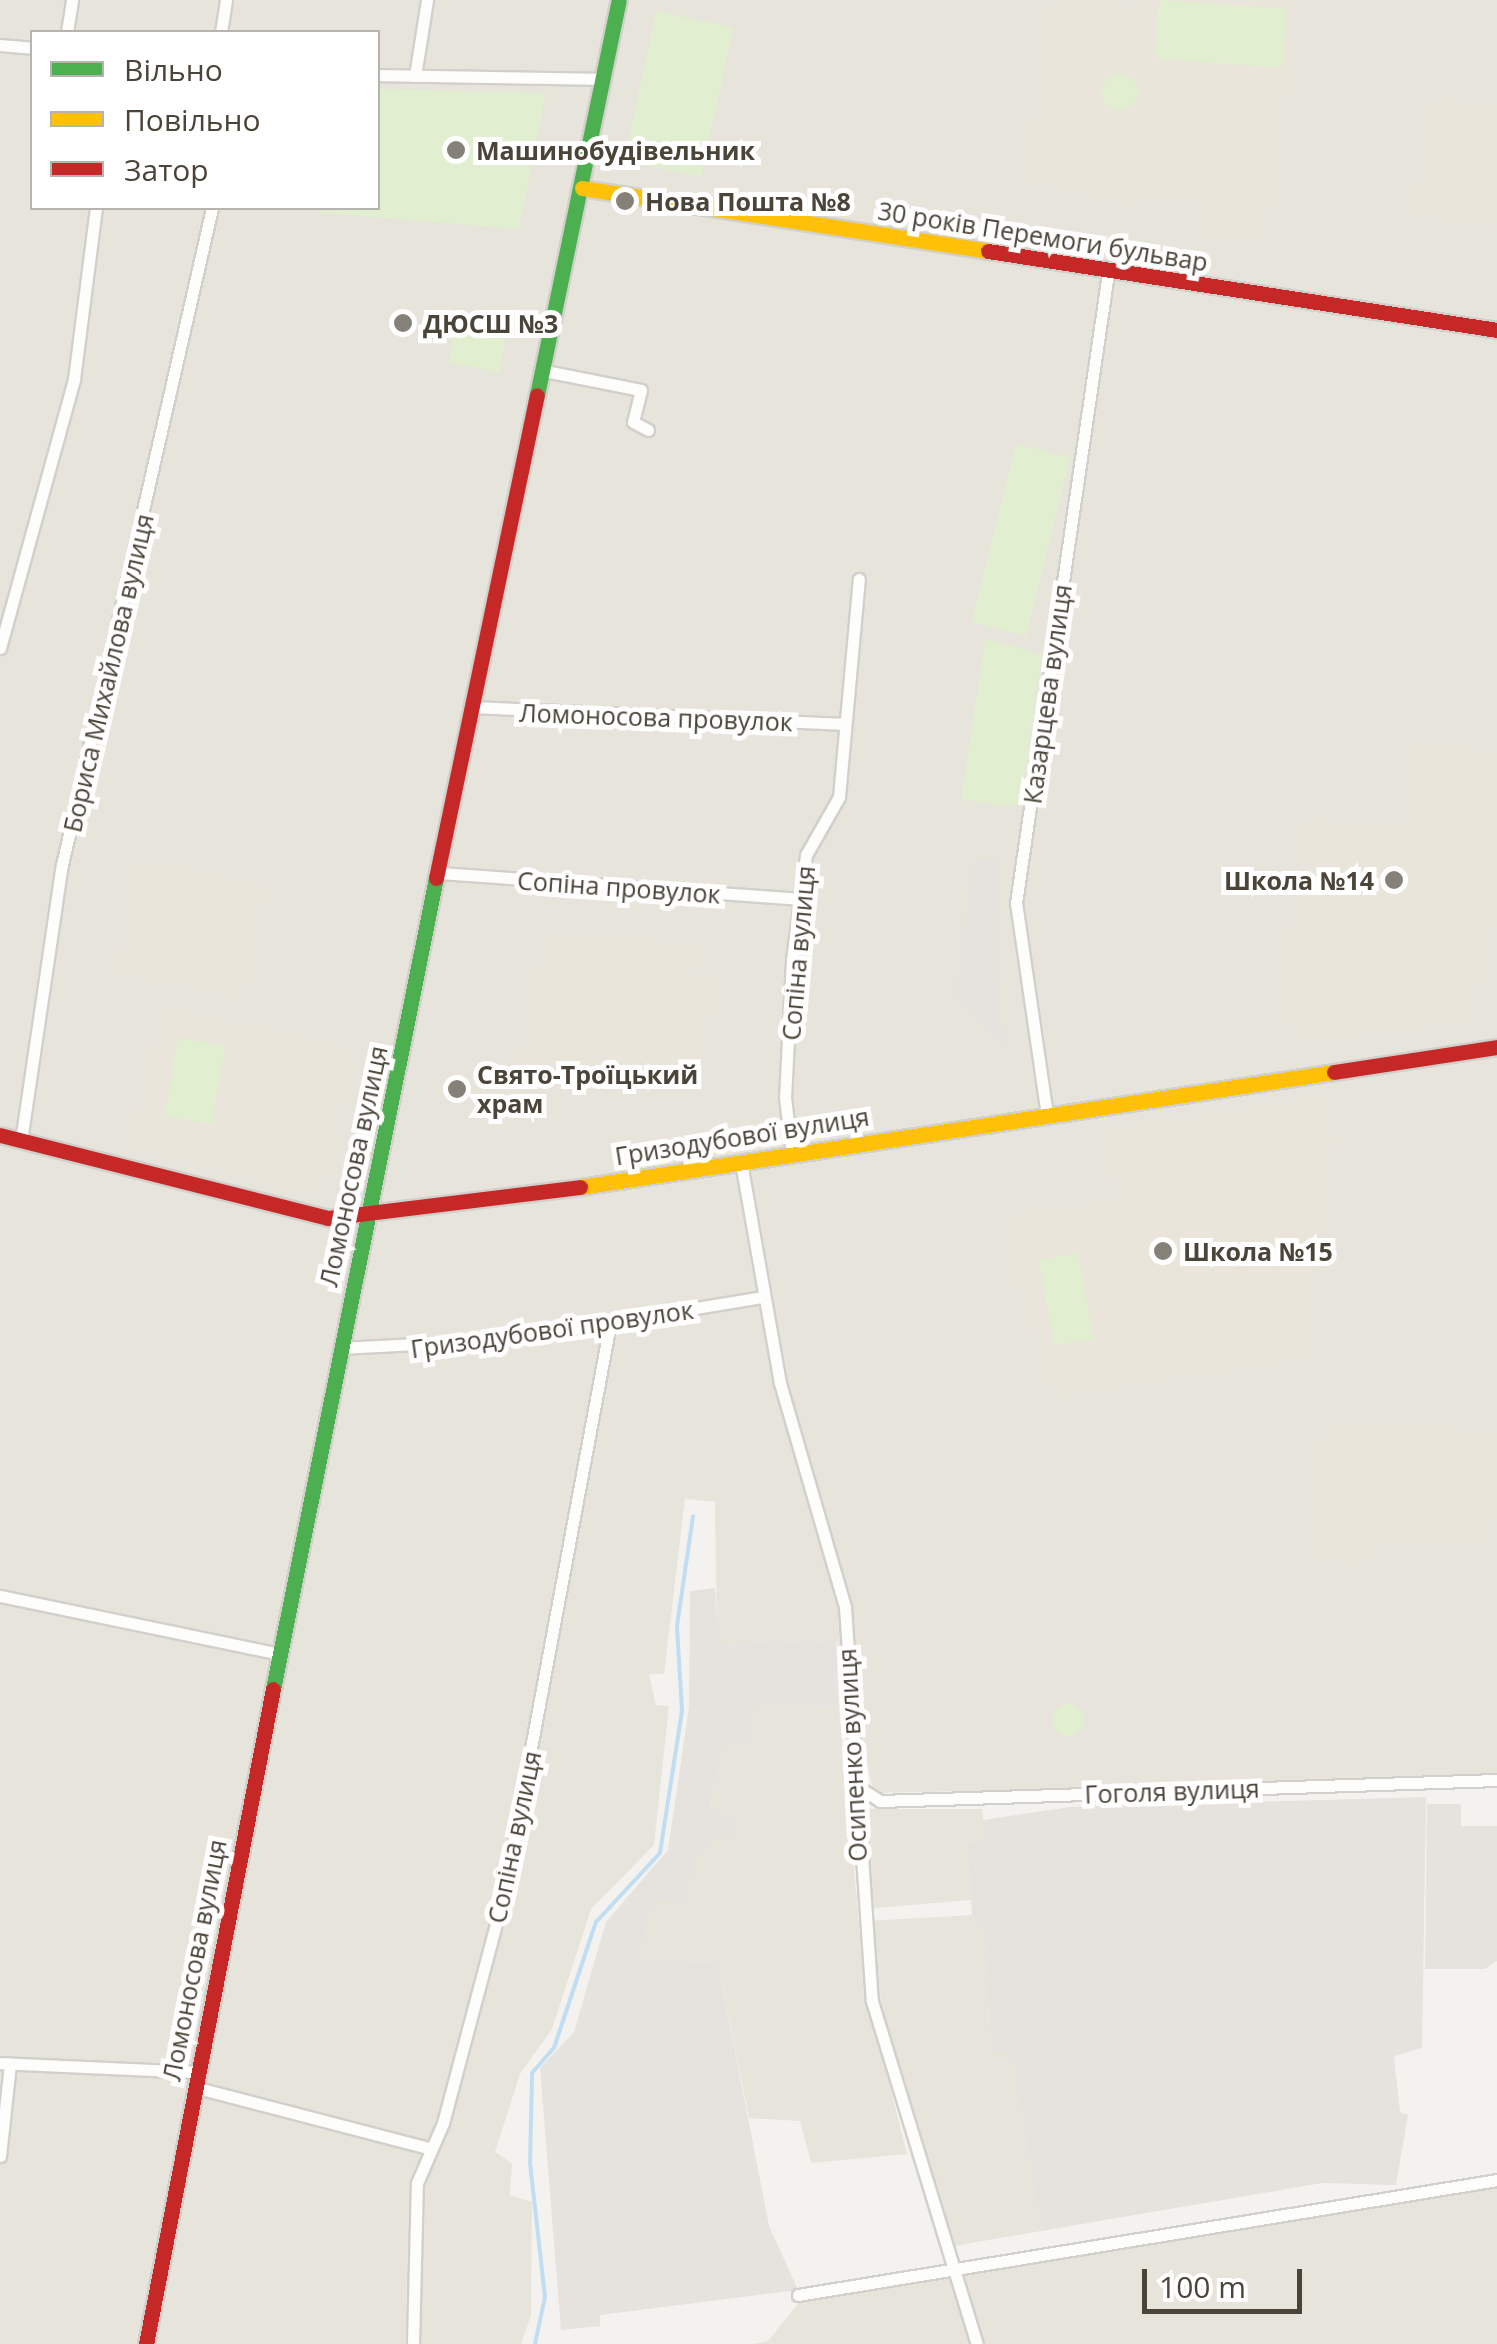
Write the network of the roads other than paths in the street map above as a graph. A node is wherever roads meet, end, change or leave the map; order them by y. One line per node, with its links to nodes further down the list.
1 (72, 0): 5 (street)
2 (226, 0): 6 (street)
3 (427, 0): 10 (street)
4 (619, 0): 11 (main road, Ломоносова вулиця)
5 (67, 30)
6 (221, 30)
7 (0, 45): 8 (street)
8 (30, 48)
9 (380, 76): 10 (street)
10 (414, 76): 11 (street)
11 (604, 80): 12 (main road, Ломоносова вулиця)
12 (582, 188): 15 (main road, 30 років Перемоги бульвар); 17 (main road, Ломоносова вулиця)
13 (96, 210): 20 (street)
14 (212, 210): 28 (street, Бориса Михайлова вулиця)
15 (1108, 273): 16 (main road, 30 років Перемоги бульвар); 26 (street, Казарцева вулиця)
16 (1497, 330)
17 (540, 370): 18 (street); 21 (main road, Ломоносова вулиця)
18 (648, 430)
19 (859, 580): 22 (street, Сопіна вулиця)
20 (0, 648)
21 (472, 707): 22 (street, Ломоносова провулок); 23 (main road, Ломоносова вулиця)
22 (840, 724): 24 (street, Сопіна вулиця)
23 (438, 873): 24 (street, Сопіна провулок); 31 (main road, Ломоносова вулиця)
24 (800, 899): 29 (street, Сопіна вулиця)
25 (1497, 1047): 26 (main road, Гризодубової вулиця)
26 (1046, 1115): 29 (main road, Гризодубової вулиця)
27 (0, 1134): 28 (main road, Гризодубової вулиця)
28 (21, 1141): 31 (main road, Гризодубової вулиця)
29 (792, 1154): 30 (main road, Гризодубової вулиця)
30 (741, 1162): 31 (main road, Гризодубової вулиця); 32 (street, Осипенко вулиця)
31 (366, 1219): 34 (main road, Ломоносова вулиця)
32 (762, 1298): 33 (street, Гризодубової провулок); 38 (street, Осипенко вулиця)
33 (610, 1324): 34 (street, Гризодубової провулок); 41 (street, Сопіна вулиця)
34 (340, 1348): 36 (main road, Ломоносова вулиця)
35 (0, 1596): 36 (street)
36 (280, 1654): 40 (main road, Ломоносова вулиця)
37 (1497, 1780): 38 (street, Гоголя вулиця)
38 (853, 1784): 44 (street, Осипенко вулиця)
39 (5, 2064): 40 (street); 42 (street)
40 (195, 2079): 41 (street); 46 (main road, Ломоносова вулиця)
41 (428, 2148): 47 (street, Сопіна вулиця)
42 (0, 2156)
43 (1497, 2180): 44 (street)
44 (955, 2266): 45 (street); 48 (street, Осипенко вулиця)
45 (798, 2295)
46 (146, 2344)
47 (413, 2344)
48 (977, 2344)

